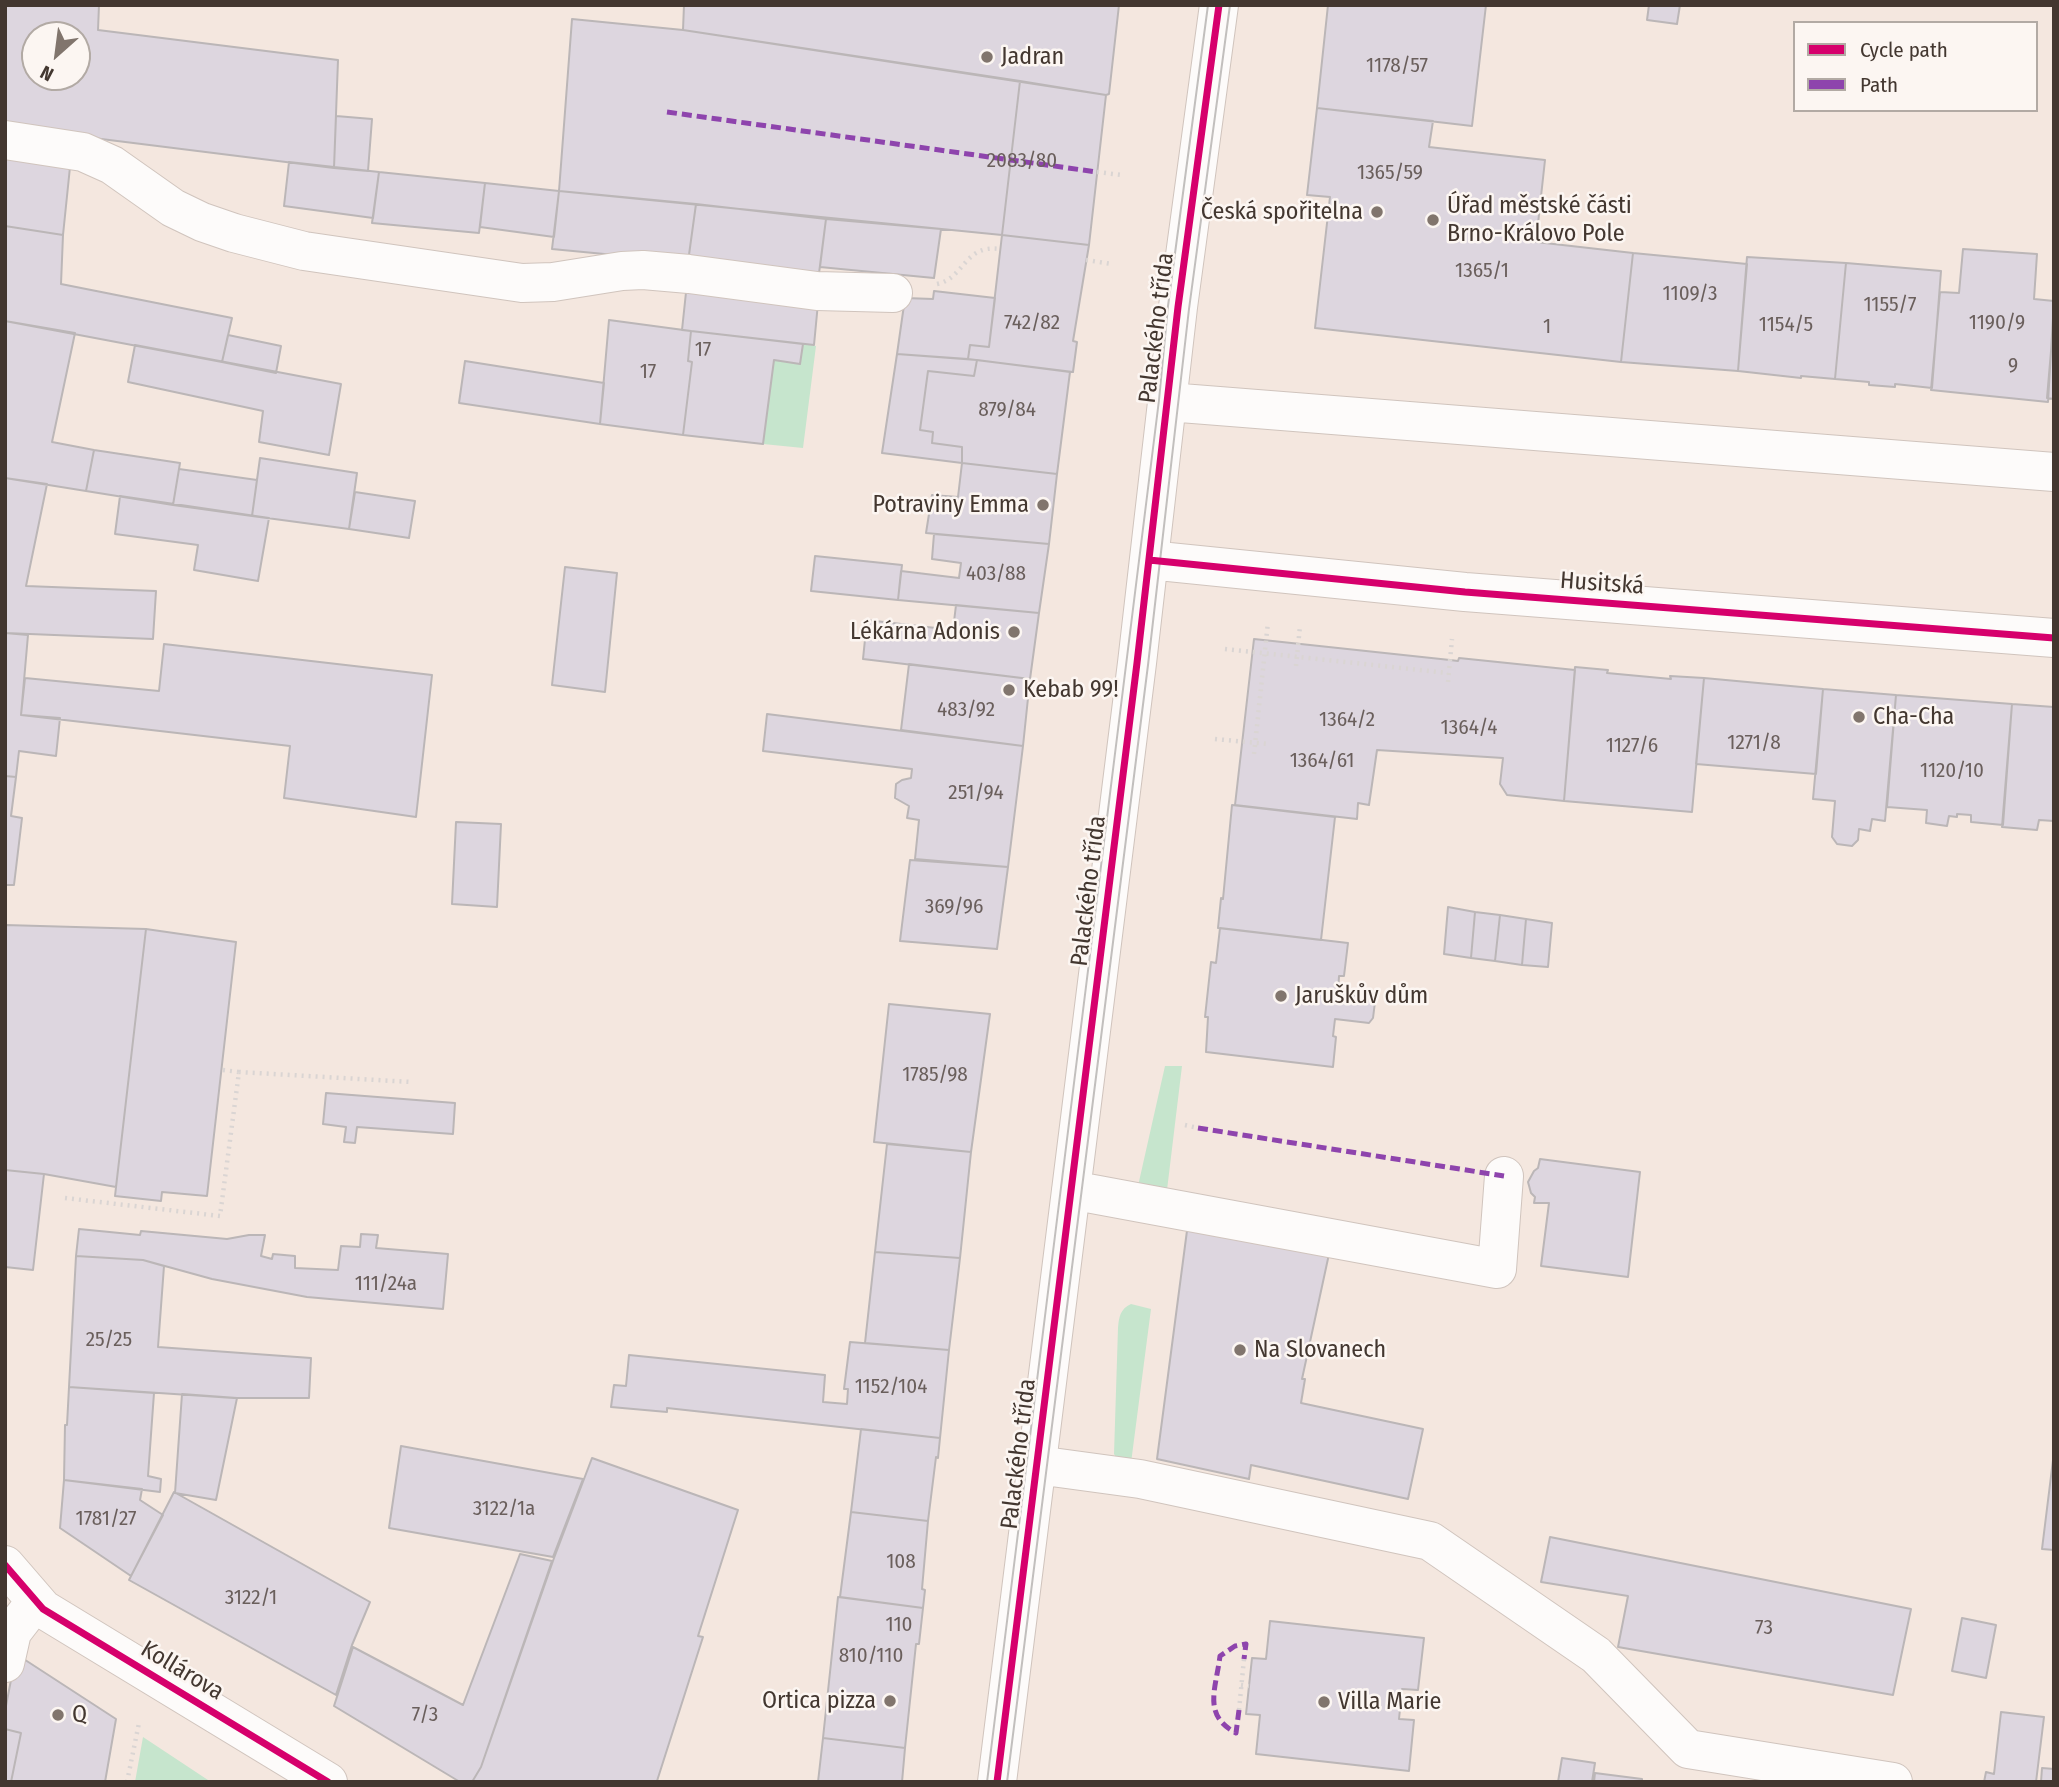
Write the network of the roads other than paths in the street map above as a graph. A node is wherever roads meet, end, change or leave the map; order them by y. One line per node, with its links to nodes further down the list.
1 (1219, 5): 4 (street, Palackého třída)
2 (5, 140): 3 (street)
3 (893, 293)
4 (1168, 402): 5 (street); 6 (street, Palackého třída)
5 (2054, 472)
6 (1149, 560): 7 (street, Husitská); 9 (street, Palackého třída)
7 (2054, 638)
8 (1504, 1177): 9 (street)
9 (1071, 1190): 10 (street, Palackého třída)
10 (1037, 1465): 14 (street, Palackého třída); 15 (street)
11 (21, 1584): 12 (street); 13 (street, Kollárova)
12 (5, 1663)
13 (328, 1782)
14 (998, 1782)
15 (1893, 1782)

